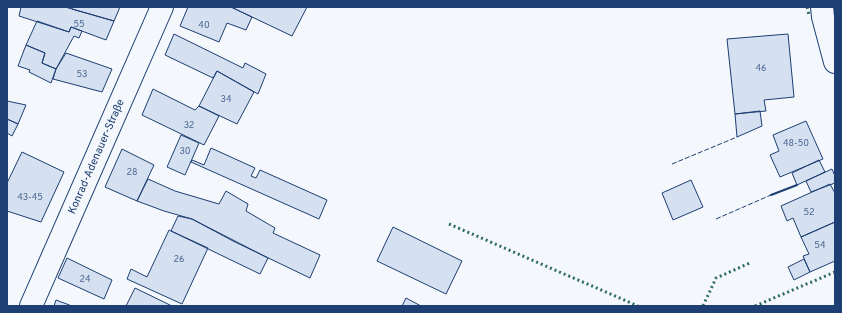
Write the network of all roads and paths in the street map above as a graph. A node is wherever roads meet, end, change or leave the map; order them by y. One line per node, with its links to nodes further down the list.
1 (162, 7): 4 (street, Konrad-Adenauer-Straße)
2 (822, 7): 3 (street)
3 (835, 62)
4 (31, 306)

